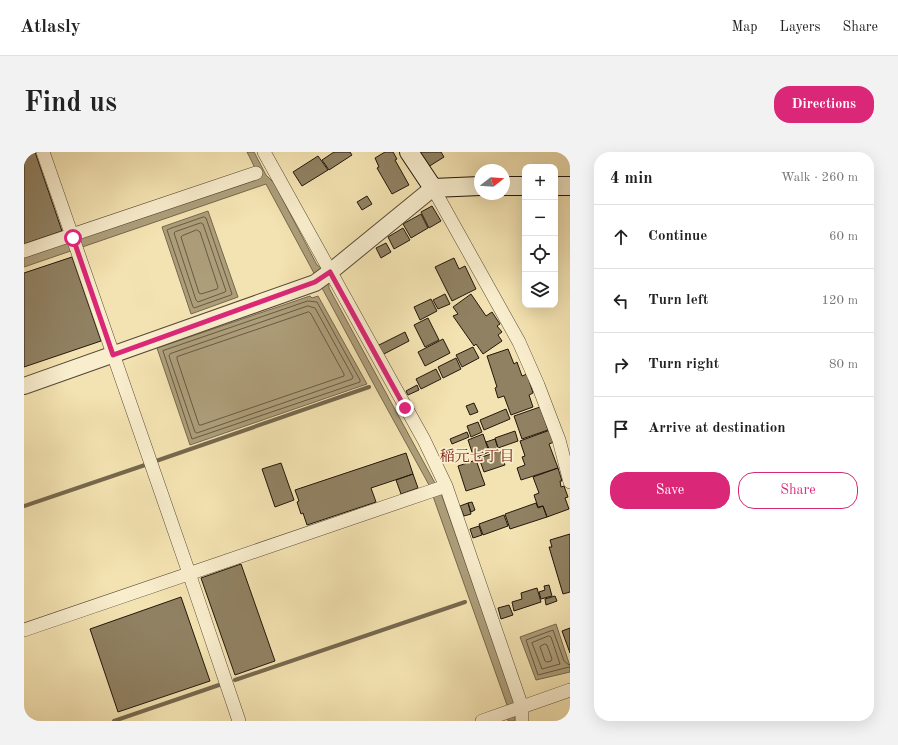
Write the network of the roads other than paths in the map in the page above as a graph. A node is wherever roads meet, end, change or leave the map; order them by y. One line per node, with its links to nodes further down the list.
1 (43, 152): 11 (street)
2 (264, 152): 13 (street)
3 (409, 152): 10 (main road)
4 (256, 173): 11 (street)
5 (474, 186): 10 (main road)
6 (510, 186): 7 (main road)
7 (522, 186)
8 (558, 186): 9 (main road)
9 (570, 186)
10 (433, 188): 13 (street); 16 (street)
11 (74, 241): 12 (street); 14 (street)
12 (24, 251)
13 (324, 276): 14 (street); 17 (street)
14 (113, 355): 15 (street); 18 (street)
15 (24, 386)
16 (570, 482)
17 (439, 488): 18 (street); 21 (street)
18 (189, 573): 19 (street); 22 (street)
19 (24, 630)
20 (570, 690): 21 (street)
21 (515, 710): 23 (street); 24 (street)
22 (239, 721)
23 (482, 721)
24 (522, 721)

